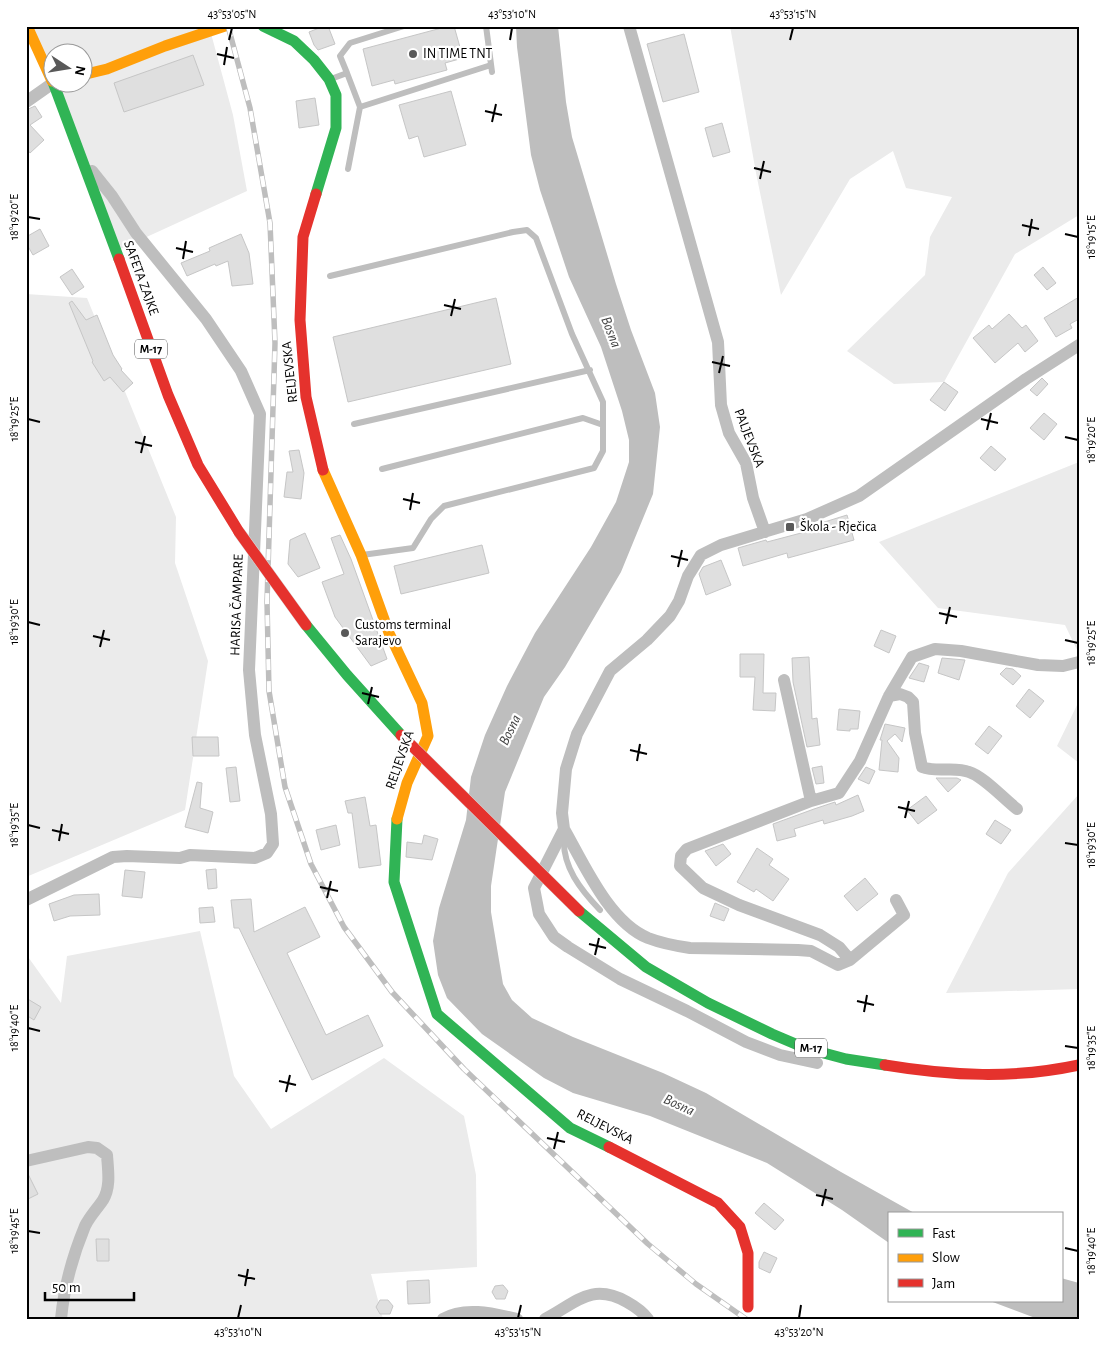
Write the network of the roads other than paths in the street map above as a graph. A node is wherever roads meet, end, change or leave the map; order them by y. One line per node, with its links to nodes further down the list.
1 (27, 26): 7 (main road, SAFETA ZAJKE / M-17)
2 (225, 26): 10 (main road)
3 (264, 26): 12 (main road, RELJEVSKA)
4 (404, 26): 11 (lane)
5 (486, 26): 8 (lane)
6 (629, 26): 25 (street, PALJEVSKA)
7 (42, 58)
8 (491, 65): 9 (lane); 16 (lane)
9 (492, 72)
10 (92, 73)
11 (347, 73): 12 (lane); 16 (lane)
12 (330, 79): 26 (main road, RELJEVSKA)
13 (42, 90): 15 (street)
14 (57, 92): 17 (main road, SAFETA ZAJKE / M-17)
15 (26, 102)
16 (360, 107): 18 (lane)
17 (83, 159): 33 (street, HARISA ČAMPARE); 38 (main road, SAFETA ZAJKE / M-17, bridge)
18 (348, 169)
19 (330, 276): 21 (lane)
20 (1079, 345): 25 (street)
21 (590, 370): 22 (lane); 23 (lane)
22 (354, 424)
23 (603, 425): 24 (lane); 26 (lane)
24 (382, 469)
25 (765, 532): 32 (street)
26 (361, 555): 40 (main road, RELJEVSKA)
27 (1079, 662): 29 (street)
28 (784, 680): 30 (street)
29 (889, 696): 30 (street); 31 (street)
30 (811, 801): 36 (street)
31 (1017, 809)
32 (564, 829): 35 (lane); 36 (street); 37 (street)
33 (26, 900)
34 (896, 900): 36 (street)
35 (600, 910)
36 (850, 960)
37 (817, 1063)
38 (1079, 1065)
39 (26, 1161): 41 (street)
40 (748, 1307)
41 (61, 1319)
42 (443, 1319): 43 (street)
43 (518, 1319)
44 (544, 1319): 45 (street)
45 (648, 1319)

